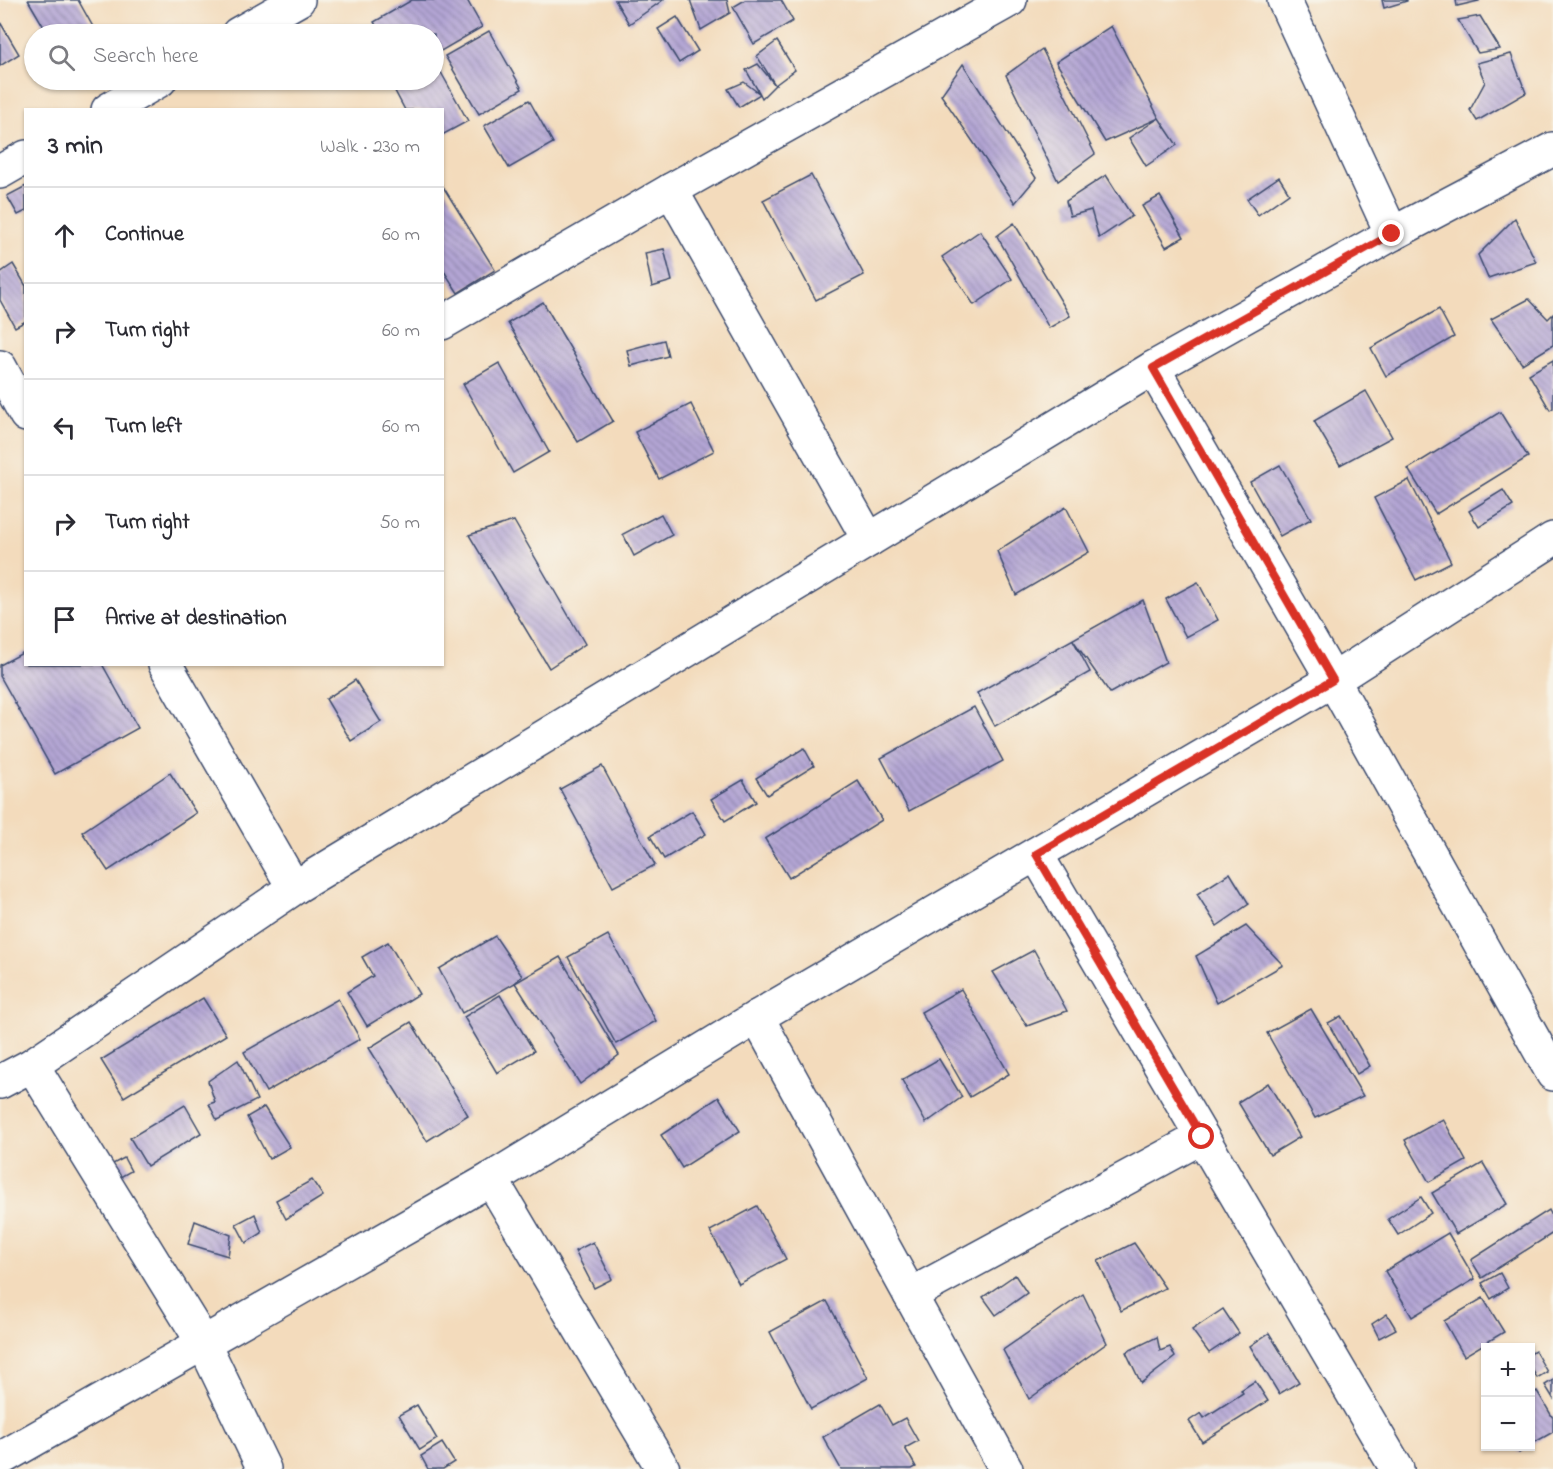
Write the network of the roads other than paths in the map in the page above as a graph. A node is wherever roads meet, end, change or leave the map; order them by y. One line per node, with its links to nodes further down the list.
1 (298, 0): 4 (street)
2 (1010, 0): 10 (street)
3 (1284, 0): 11 (street)
4 (256, 24)
5 (143, 90): 6 (street)
6 (111, 108)
7 (1553, 148): 11 (street)
8 (24, 158): 9 (street)
9 (0, 172)
10 (671, 190): 12 (street); 17 (street)
11 (1392, 234): 14 (street)
12 (444, 322)
13 (0, 367): 15 (street)
14 (1153, 368): 17 (street); 19 (street)
15 (24, 411)
16 (1553, 539): 19 (street)
17 (869, 540): 21 (street)
18 (166, 666): 21 (street)
19 (1333, 680): 20 (street); 24 (street)
20 (1036, 854): 22 (street); 26 (street)
21 (294, 888): 23 (street)
22 (758, 1017): 27 (street); 28 (street)
23 (32, 1065): 25 (street); 29 (street)
24 (1553, 1074)
25 (0, 1082)
26 (1202, 1137): 28 (street); 34 (street)
27 (491, 1179): 29 (street); 32 (street)
28 (910, 1295): 33 (street)
29 (204, 1344): 30 (street); 31 (street)
30 (0, 1460)
31 (264, 1469)
32 (663, 1469)
33 (1006, 1469)
34 (1397, 1469)

